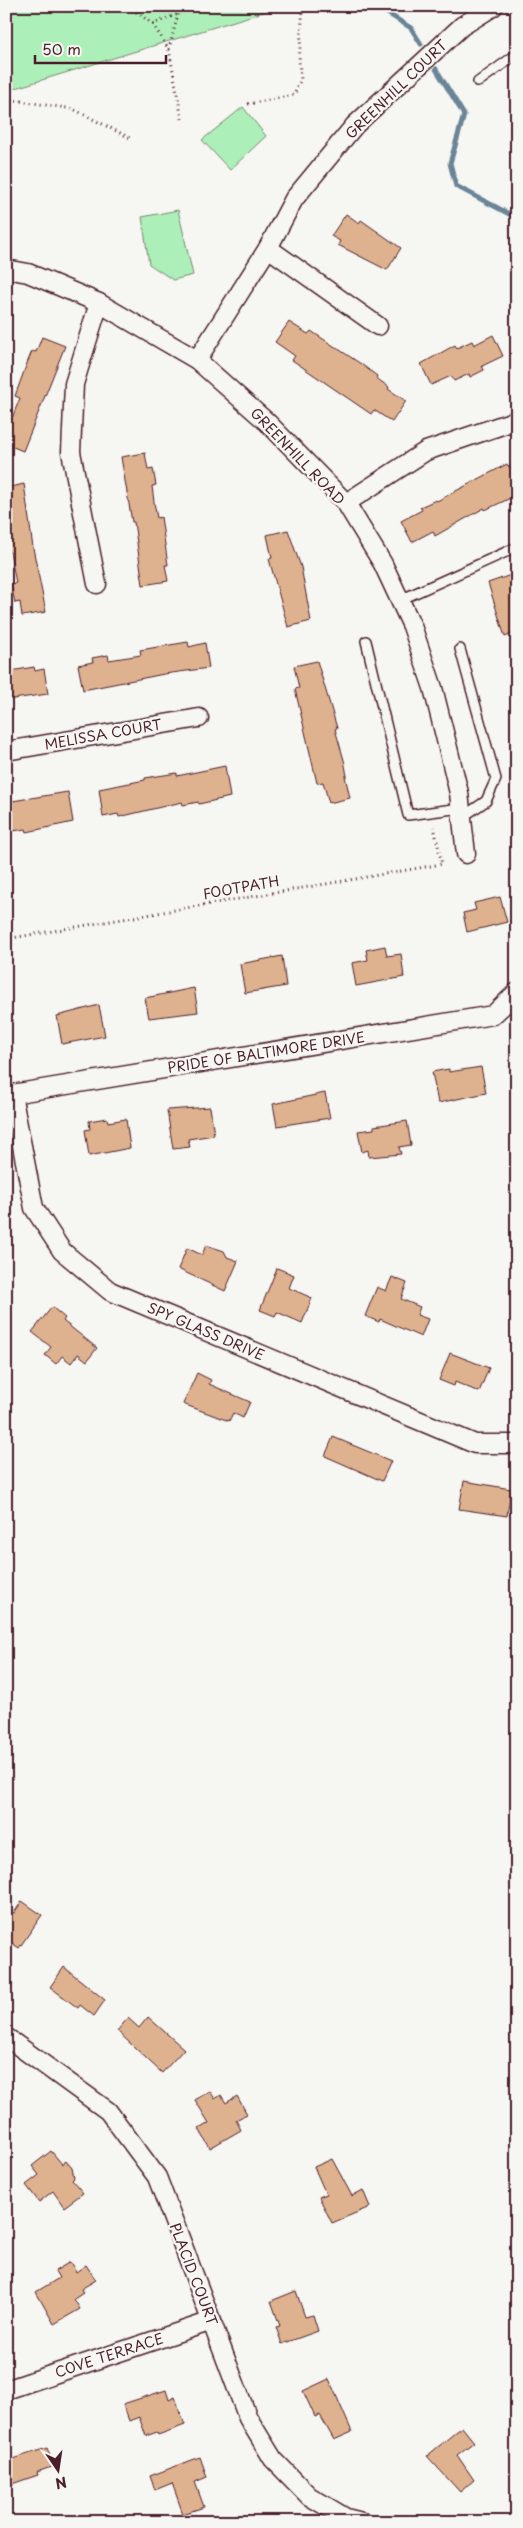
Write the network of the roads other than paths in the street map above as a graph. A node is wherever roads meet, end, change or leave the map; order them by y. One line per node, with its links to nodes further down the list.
1 (494, 6): 4 (street, GREENHILL COURT)
2 (517, 54): 3 (lane)
3 (478, 82)
4 (268, 248): 7 (street); 8 (street, GREENHILL COURT)
5 (6, 269): 6 (street, GREENHILL ROAD)
6 (99, 303): 8 (street, GREENHILL ROAD); 12 (street)
7 (378, 326)
8 (197, 360): 10 (street, GREENHILL ROAD)
9 (517, 420): 10 (street)
10 (346, 503): 13 (street, GREENHILL ROAD)
11 (517, 547): 13 (lane)
12 (97, 584)
13 (400, 600): 18 (street, GREENHILL ROAD)
14 (366, 640): 18 (lane)
15 (460, 649): 18 (lane)
16 (199, 718): 17 (street, MELISSA COURT)
17 (6, 750)
18 (461, 813): 19 (street, GREENHILL ROAD)
19 (466, 854)
20 (517, 992): 21 (street, PRIDE OF BALTIMORE DRIVE)
21 (9, 1095): 22 (street, SPY GLASS DRIVE)
22 (517, 1444)
23 (6, 2037): 24 (street, PLACID COURT)
24 (212, 2321): 25 (street, COVE TERRACE); 26 (street, PLACID COURT)
25 (6, 2390)
26 (362, 2522)

